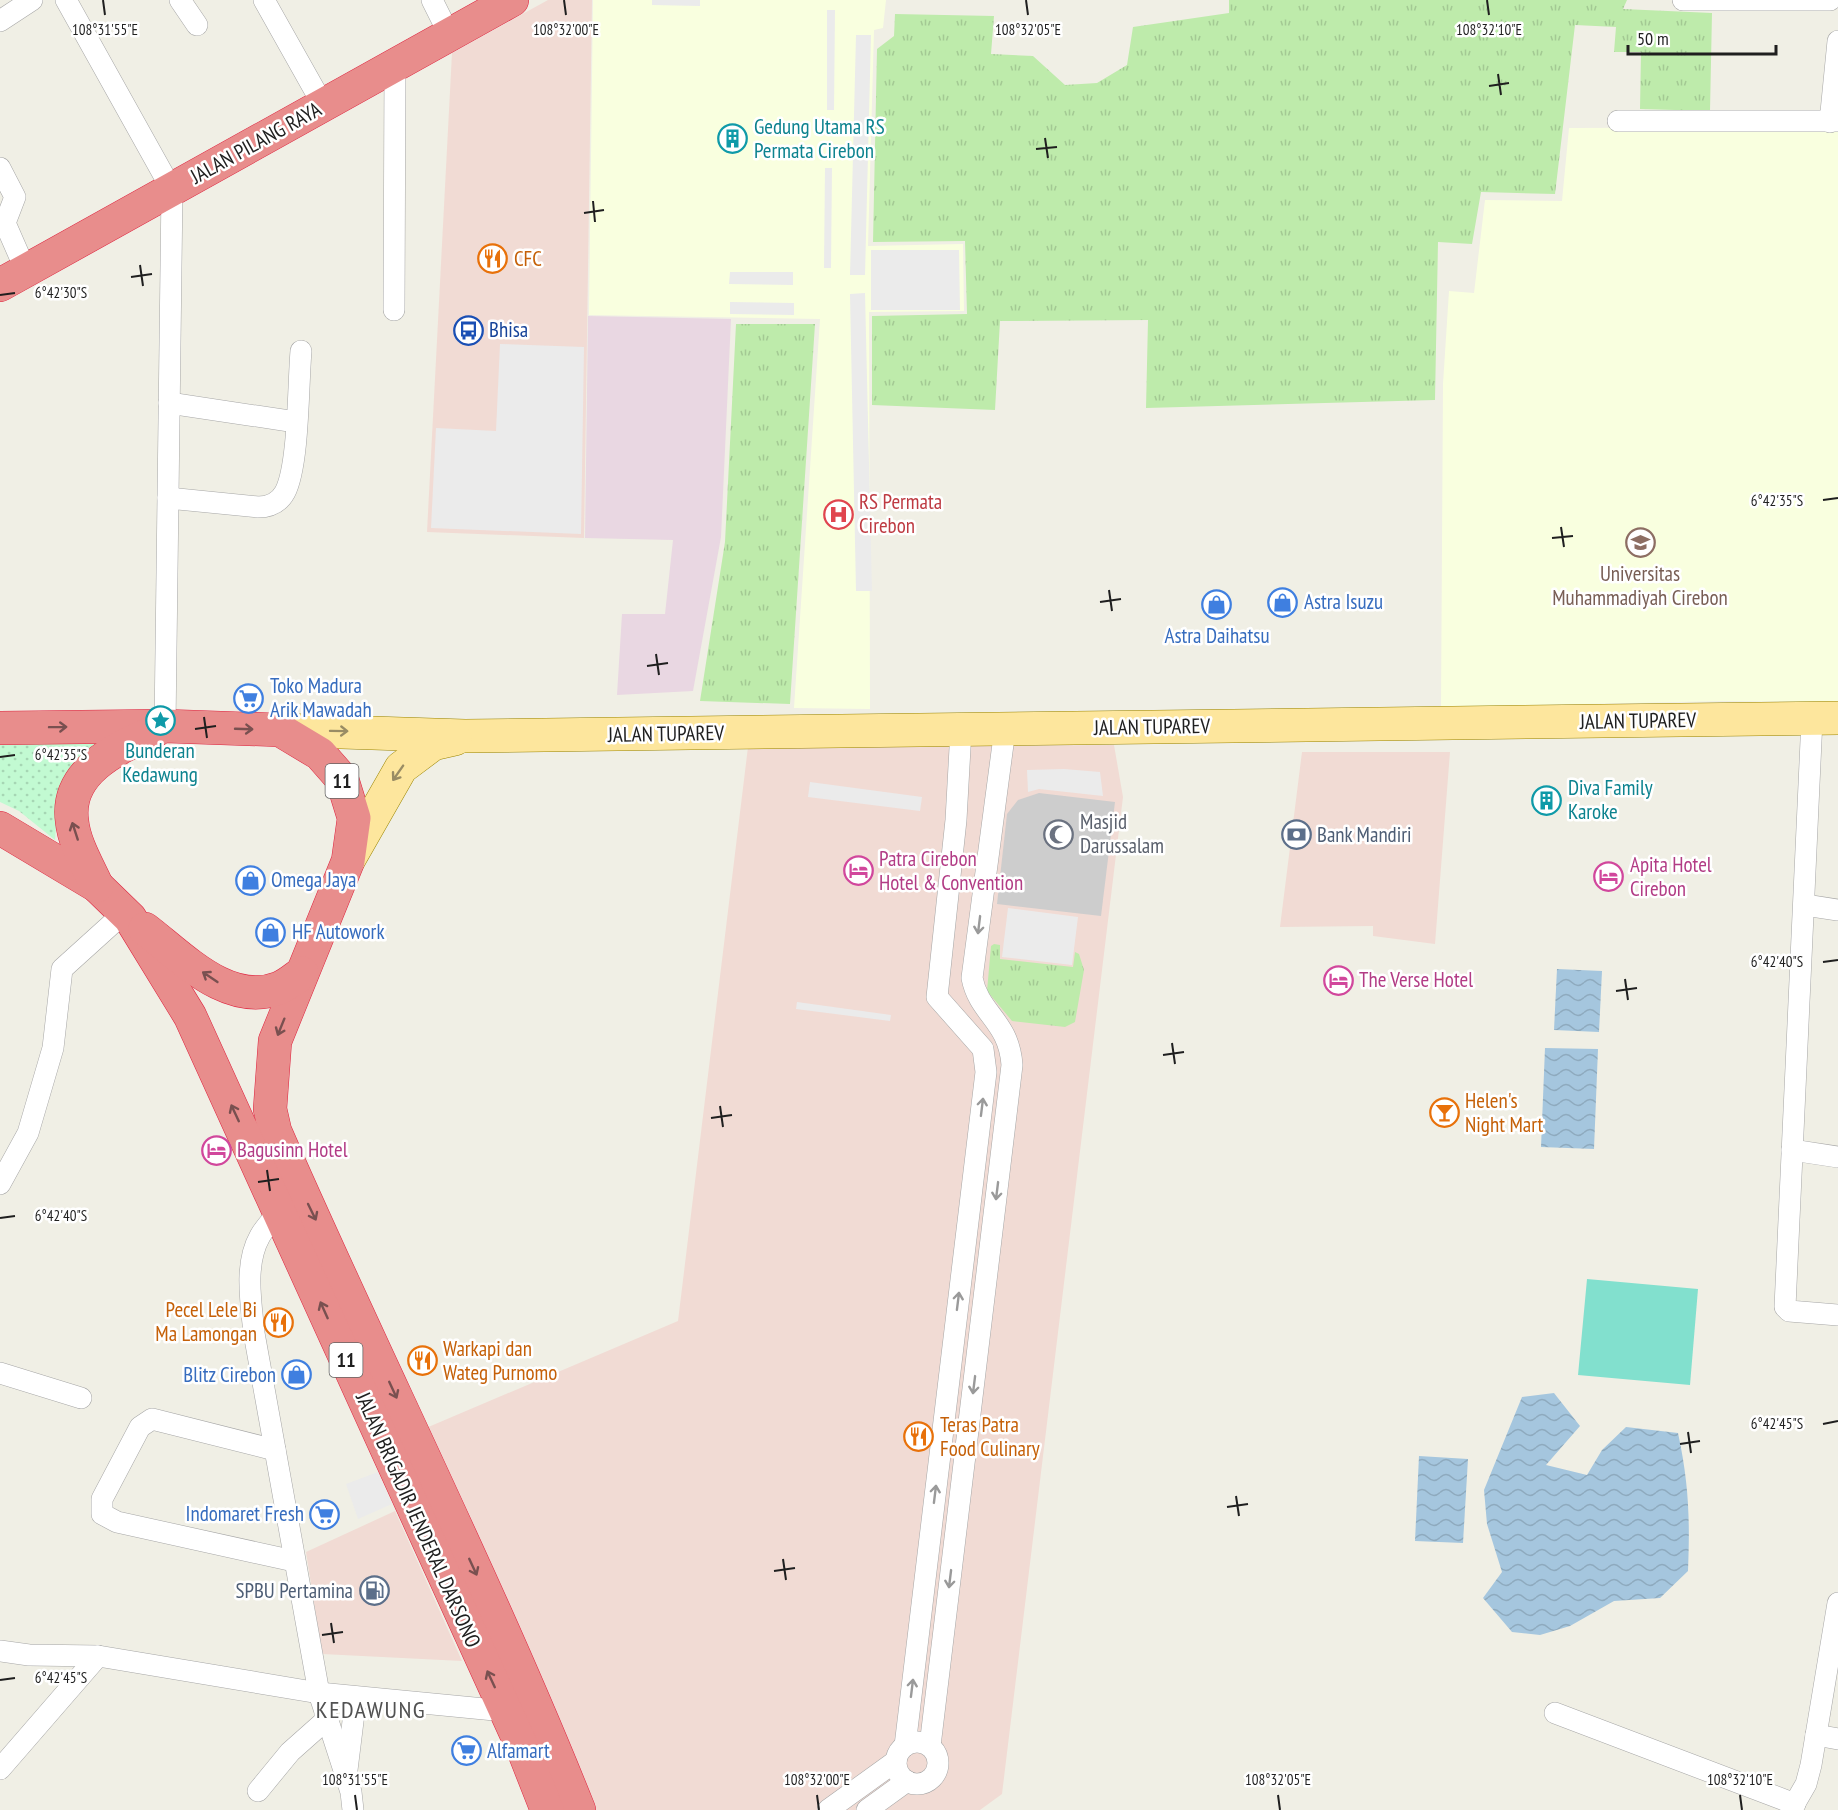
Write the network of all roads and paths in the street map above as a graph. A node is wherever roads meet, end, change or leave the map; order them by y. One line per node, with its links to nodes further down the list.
1 (32, 0): 9 (street)
2 (66, 0): 18 (street)
3 (180, 0): 10 (street)
4 (264, 0): 14 (street)
5 (432, 0): 11 (street)
6 (512, 0): 11 (highway, JALAN PILANG RAYA)
7 (1683, 0): 8 (street)
8 (1830, 0)
9 (0, 21)
10 (197, 25)
11 (450, 36): 13 (highway, JALAN PILANG RAYA)
12 (1838, 41): 16 (street)
13 (395, 66): 14 (highway, JALAN PILANG RAYA); 20 (street)
14 (322, 105): 18 (highway, JALAN PILANG RAYA)
15 (1618, 121): 16 (street)
16 (1834, 122)
17 (0, 168): 19 (street)
18 (172, 190): 19 (highway, JALAN PILANG RAYA); 22 (street)
19 (13, 278)
20 (394, 310)
21 (301, 351): 23 (street)
22 (169, 403): 23 (street); 24 (street)
23 (296, 422): 24 (street)
24 (168, 498): 26 (street)
25 (1825, 719): 31 (main road, JALAN TUPAREV); 35 (street)
26 (165, 726): 27 (highway, 11, one-way to 26); 28 (highway, 11, one-way to 28); 34 (highway, one-way to 26)
27 (0, 728)
28 (280, 730): 30 (main road, one-way to 30); 33 (highway, 11)
29 (961, 730): 30 (main road, JALAN TUPAREV); 31 (main road, JALAN TUPAREV); 43 (street, one-way to 29)
30 (465, 736): 33 (main road, one-way to 33)
31 (1003, 745): 44 (street, one-way to 44)
32 (0, 828): 34 (highway, 11)
33 (348, 861): 38 (highway, JALAN BRIGADIR JENDERAL DARSONO / 11)
34 (97, 885): 37 (highway, JALAN BRIGADIR JENDERAL DARSONO / 11)
35 (1805, 905): 36 (street); 39 (street)
36 (1838, 910)
37 (128, 915): 38 (highway, one-way to 37); 41 (street); 42 (highway, JALAN BRIGADIR JENDERAL DARSONO / 11, one-way to 37)
38 (302, 973): 48 (highway, JALAN BRIGADIR JENDERAL DARSONO / 11, one-way to 48)
39 (1792, 1150): 40 (street); 47 (street)
40 (1838, 1157)
41 (0, 1184)
42 (280, 1210): 48 (highway, JALAN BRIGADIR JENDERAL DARSONO / 11, one-way to 42); 51 (street)
43 (967, 1234): 44 (street); 45 (street)
44 (991, 1238): 46 (street)
45 (962, 1266): 46 (street); 67 (street, one-way to 45)
46 (987, 1270): 66 (street, one-way to 66)
47 (1838, 1315)
48 (365, 1366): 52 (highway, JALAN BRIGADIR JENDERAL DARSONO / 11)
49 (0, 1373): 50 (street)
50 (81, 1398)
51 (275, 1450): 53 (street); 53 (street)
52 (441, 1534): 60 (highway, JALAN BRIGADIR JENDERAL DARSONO / 11, one-way to 52); 65 (highway, JALAN BRIGADIR JENDERAL DARSONO / 11, one-way to 65)
53 (294, 1561): 58 (street)
54 (1838, 1603): 55 (street)
55 (1836, 1629): 63 (street)
56 (0, 1651): 57 (street)
57 (98, 1656): 58 (street); 68 (street)
58 (319, 1693): 59 (street); 62 (street)
59 (356, 1697): 60 (street); 69 (street)
60 (505, 1711): 65 (highway, JALAN BRIGADIR JENDERAL DARSONO / 11)
61 (1556, 1713): 72 (street)
62 (326, 1720): 69 (street); 71 (street)
63 (1816, 1735): 64 (street); 72 (street)
64 (1838, 1739)
65 (537, 1744): 74 (highway, JALAN BRIGADIR JENDERAL DARSONO / 11); 75 (highway, JALAN BRIGADIR JENDERAL DARSONO / 11)
66 (930, 1746): 67 (street); 70 (street)
67 (901, 1753): 70 (street); 76 (street)
68 (0, 1769)
69 (346, 1776): 73 (street)
70 (907, 1781): 77 (street)
71 (258, 1791)
72 (1793, 1807)
73 (353, 1810)
74 (547, 1810)
75 (579, 1810)
76 (828, 1810)
77 (867, 1810)

